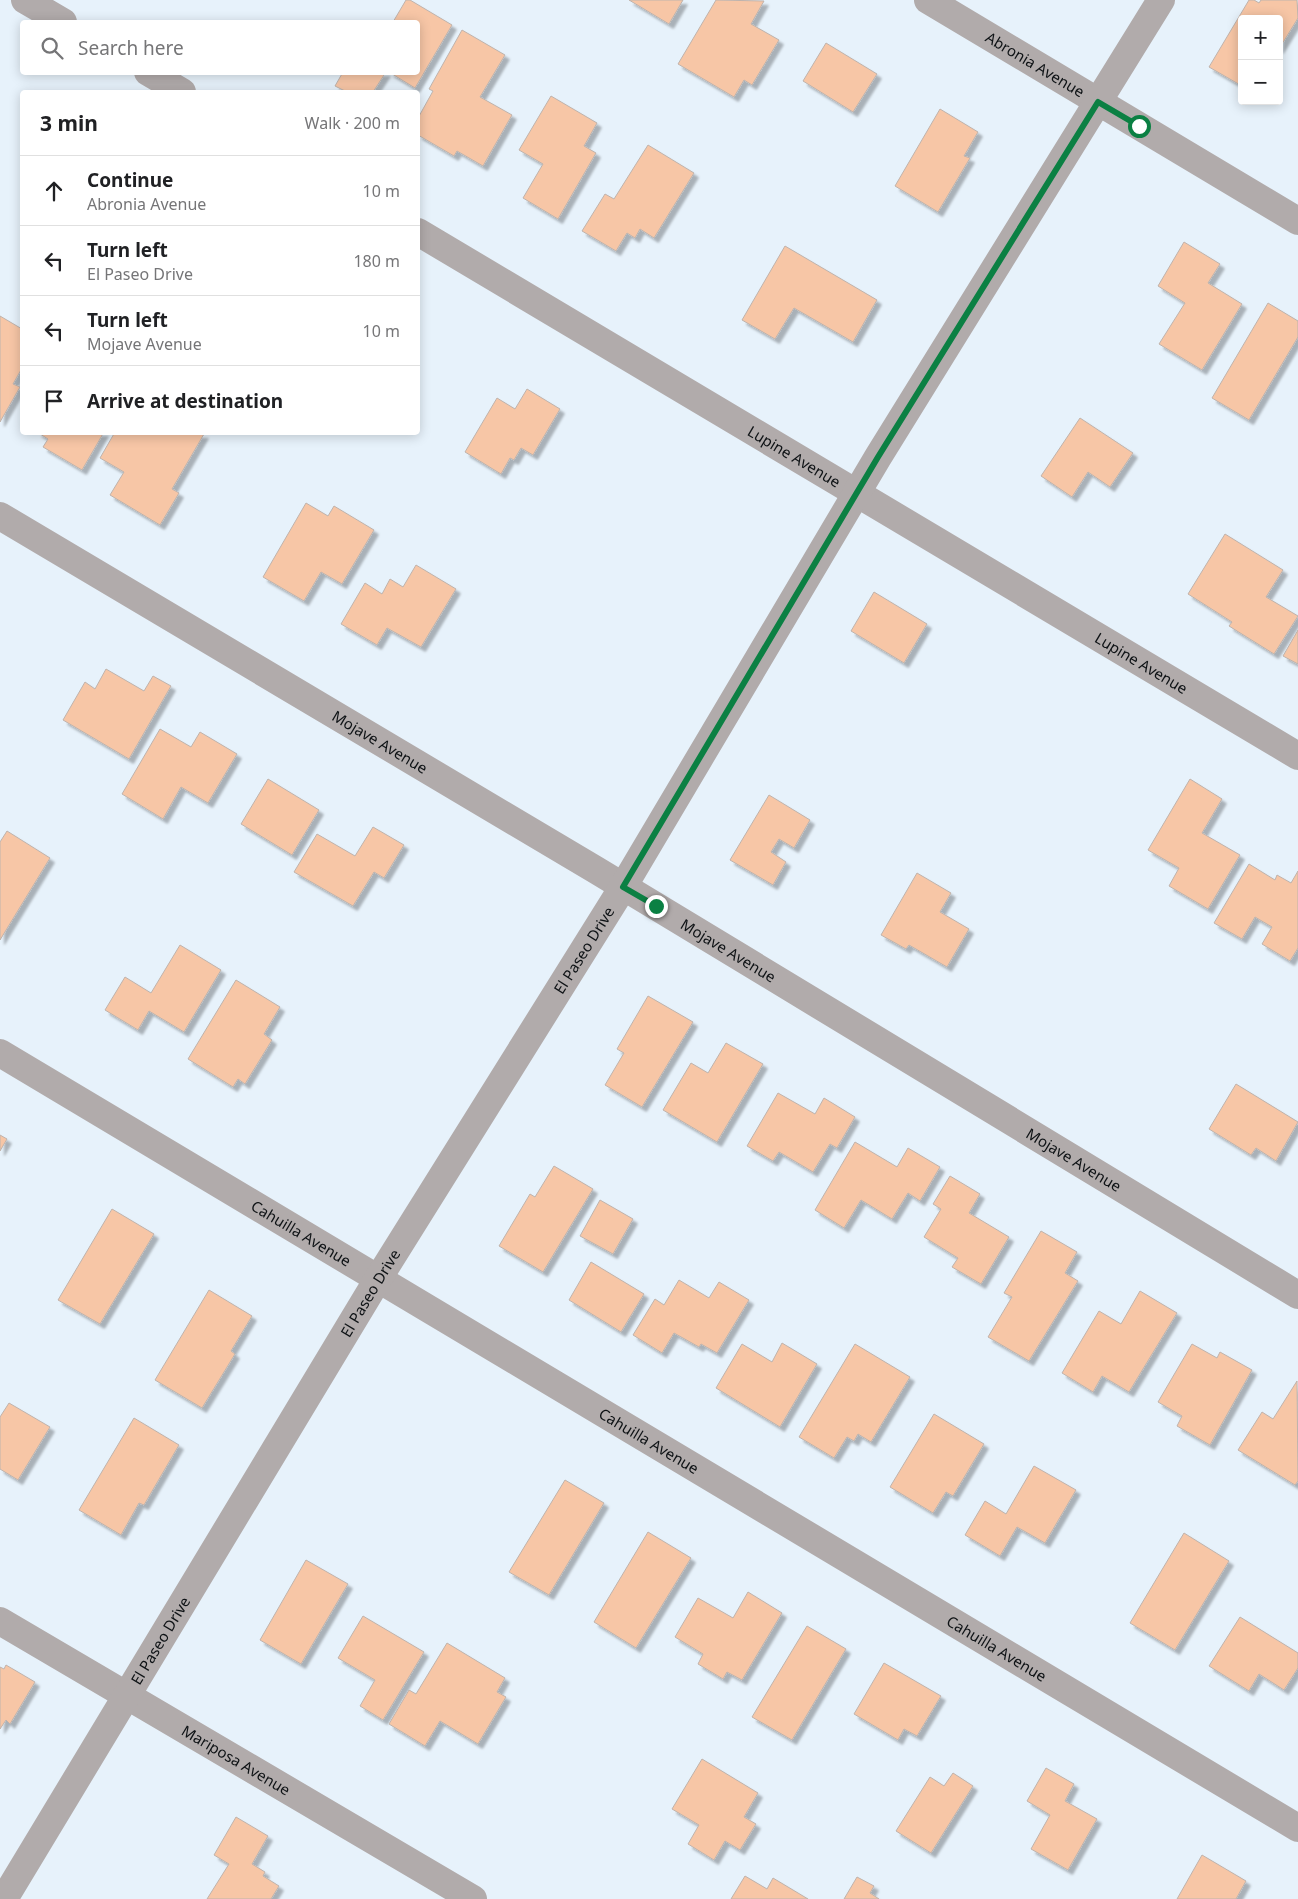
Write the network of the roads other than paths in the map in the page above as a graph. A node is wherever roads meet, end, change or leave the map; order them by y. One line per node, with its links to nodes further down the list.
1 (25, 0): 4 (street)
2 (928, 0): 7 (street, Abronia Avenue)
3 (1161, 0): 7 (street, El Paseo Drive)
4 (60, 20)
5 (153, 75): 6 (street)
6 (179, 90)
7 (1098, 102): 8 (street, Abronia Avenue); 10 (street, El Paseo Drive)
8 (1298, 221)
9 (420, 233): 10 (street, Lupine Avenue)
10 (857, 493): 12 (street, Lupine Avenue); 13 (street, El Paseo Drive)
11 (0, 516): 13 (street, Mojave Avenue)
12 (1298, 756)
13 (623, 887): 15 (street, El Paseo Drive); 16 (street, Mojave Avenue)
14 (0, 1052): 15 (street, Cahuilla Avenue)
15 (378, 1279): 18 (street, El Paseo Drive); 19 (street, Cahuilla Avenue)
16 (1298, 1295)
17 (0, 1621): 18 (street, Mariposa Avenue)
18 (127, 1696): 20 (street, El Paseo Drive); 21 (street, Mariposa Avenue)
19 (1298, 1828)
20 (4, 1899)
21 (473, 1899)

